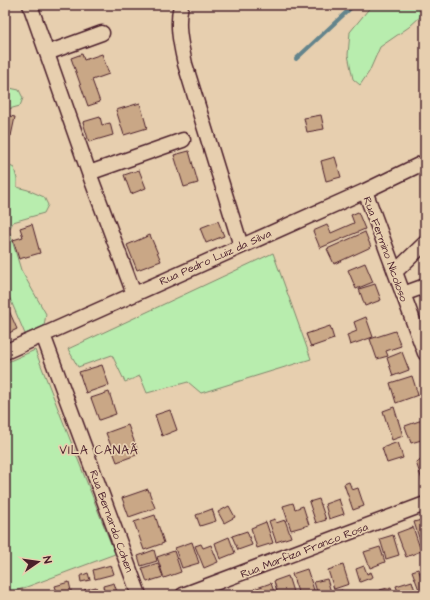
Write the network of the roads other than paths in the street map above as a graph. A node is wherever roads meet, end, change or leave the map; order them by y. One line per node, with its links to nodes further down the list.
1 (30, 5): 4 (street)
2 (181, 5): 10 (street)
3 (102, 33): 4 (street)
4 (47, 53): 7 (street)
5 (183, 140): 7 (street)
6 (425, 162): 8 (street, Rua Pedro Luiz da Silva)
7 (89, 173): 13 (street)
8 (365, 191): 10 (street, Rua Pedro Luiz da Silva); 11 (street, Rua Fermino Nicoloso)
9 (425, 243): 11 (street)
10 (241, 246): 13 (street, Rua Pedro Luiz da Silva)
11 (395, 272): 14 (street, Rua Fermino Nicoloso)
12 (425, 286): 14 (street)
13 (134, 294): 15 (street, Rua Pedro Luiz da Silva)
14 (403, 294): 17 (street, Rua Fermino Nicoloso)
15 (43, 335): 16 (street, Rua Pedro Luiz da Silva); 19 (street, Rua Bernardo Cohen)
16 (5, 352)
17 (425, 353)
18 (425, 504): 20 (street, Rua Marfiza Franco Rosa)
19 (139, 595)
20 (183, 595)

